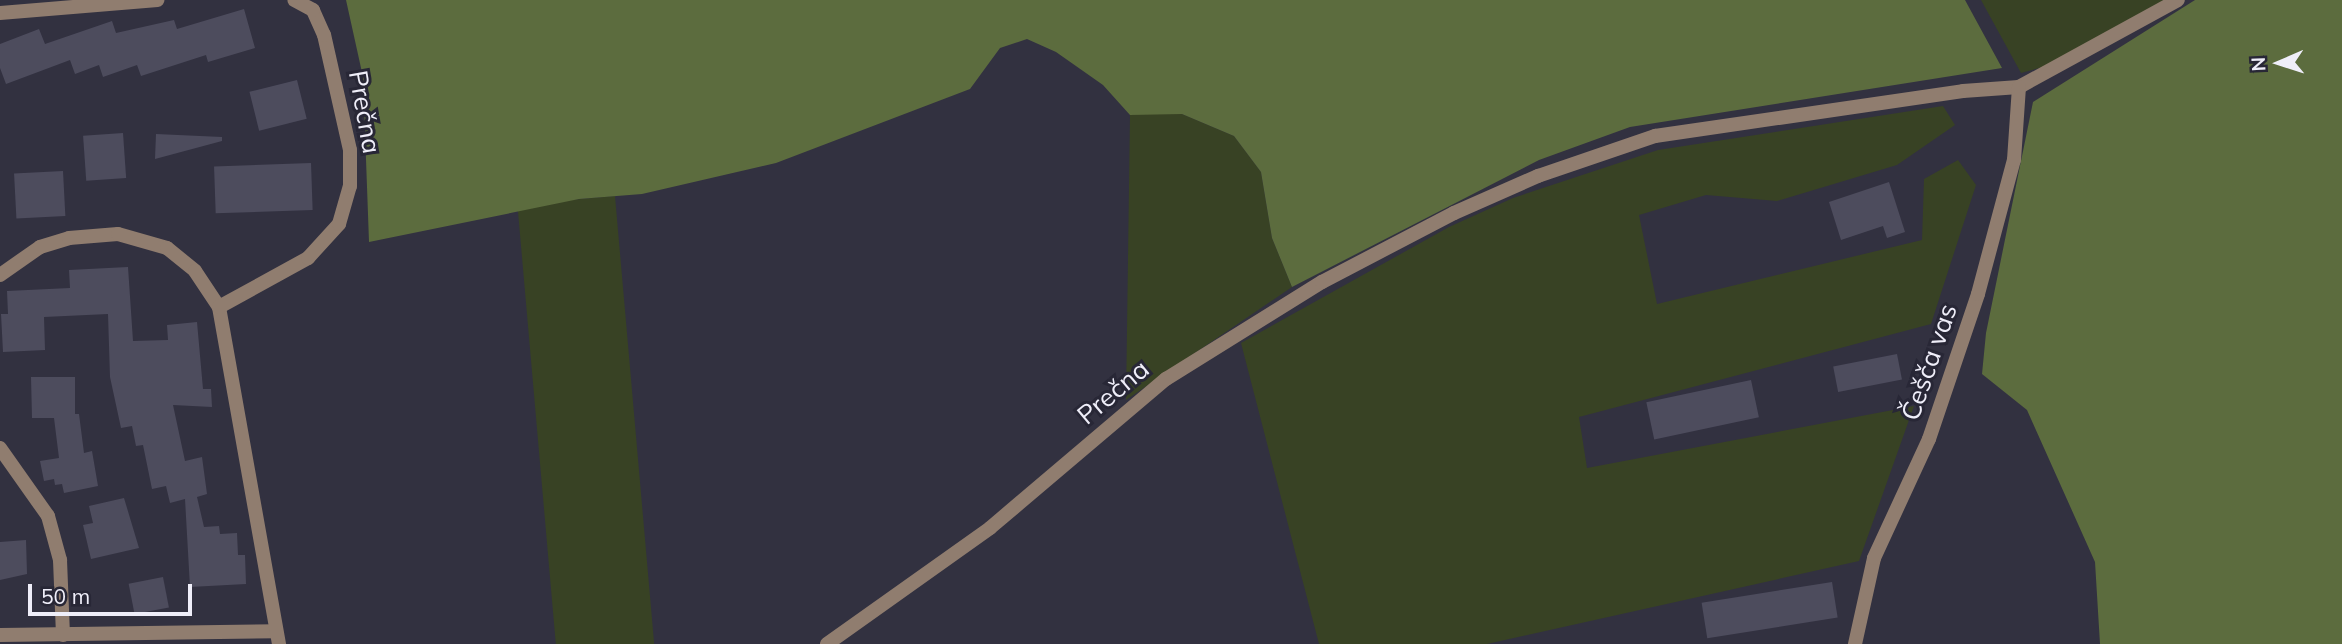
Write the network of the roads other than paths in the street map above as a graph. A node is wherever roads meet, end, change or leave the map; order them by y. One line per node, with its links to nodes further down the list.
1 (157, 0): 4 (street)
2 (294, 0): 7 (street, Prečna)
3 (2178, 0): 5 (street)
4 (0, 13)
5 (2019, 87): 12 (street, Prečna); 13 (street, Češča vas)
6 (0, 275): 7 (street)
7 (219, 307): 11 (street)
8 (0, 449): 10 (street)
9 (0, 635): 10 (street)
10 (63, 635): 11 (street)
11 (277, 637)
12 (827, 644)
13 (1855, 644)

